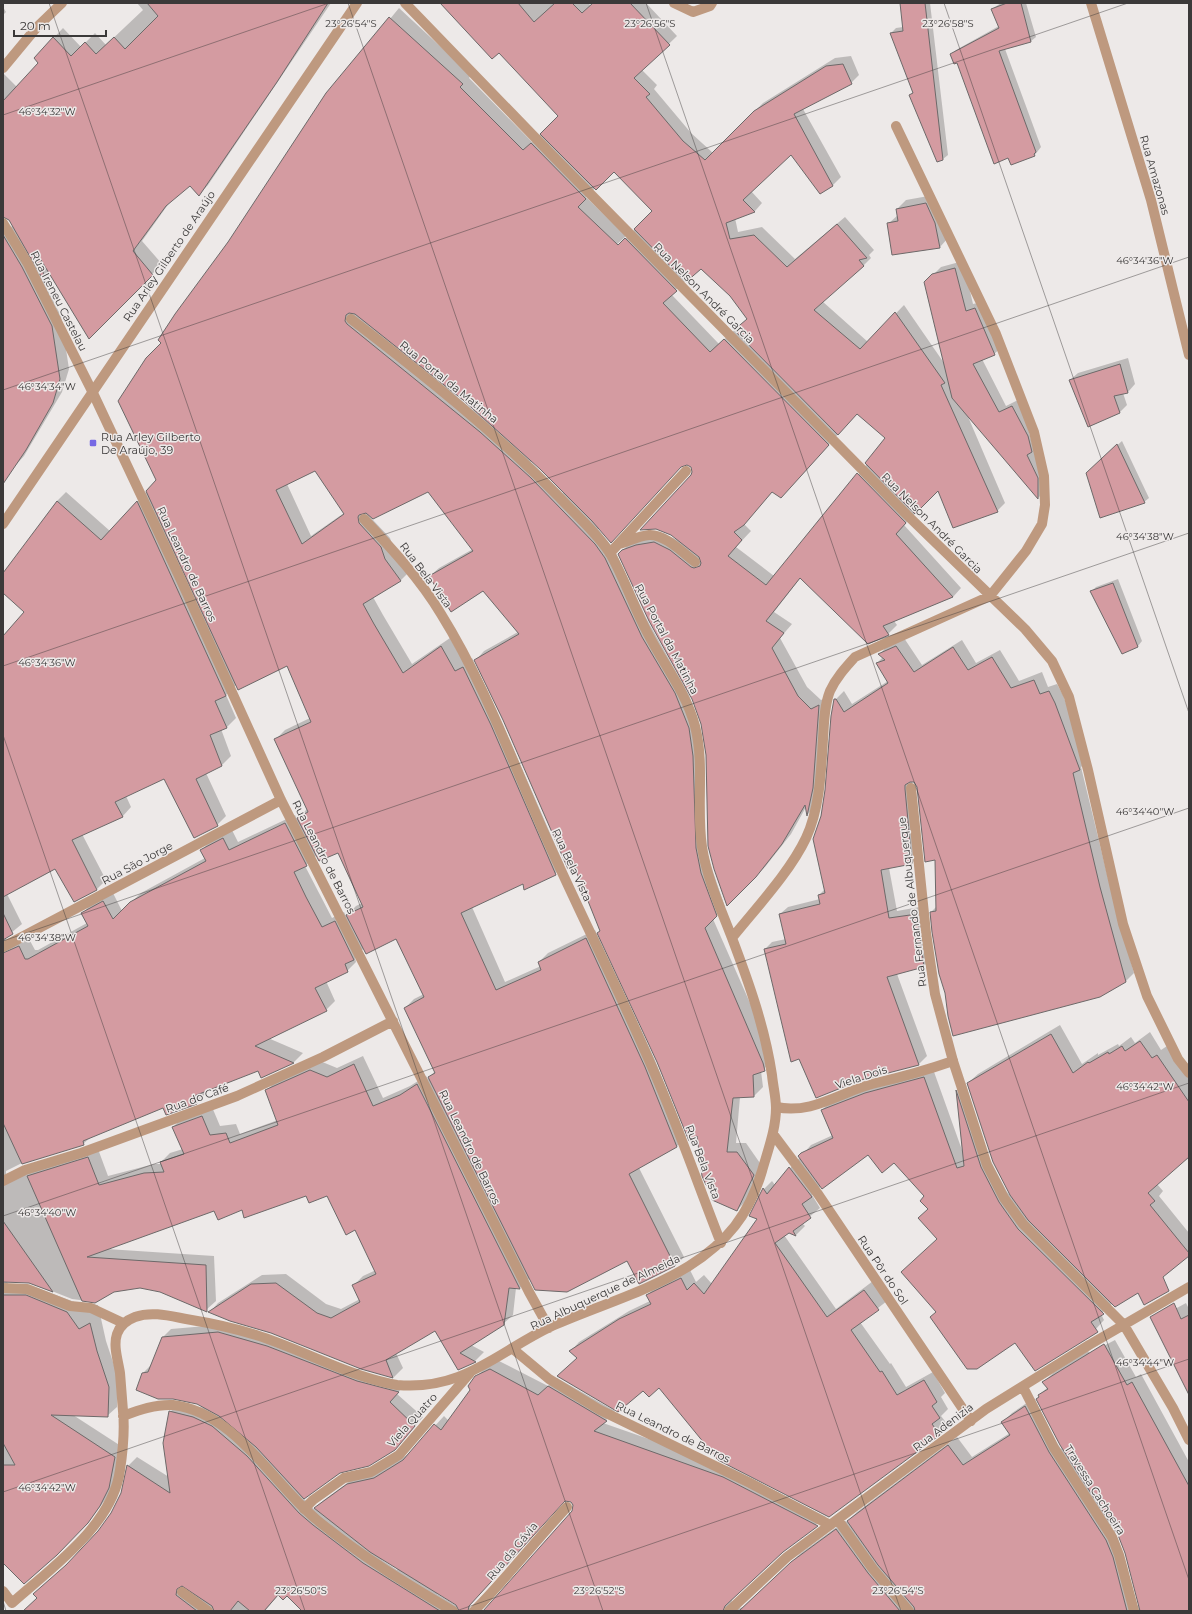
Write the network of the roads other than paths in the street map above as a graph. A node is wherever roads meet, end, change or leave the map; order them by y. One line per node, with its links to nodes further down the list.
1 (62, 3): 7 (street)
2 (357, 3): 12 (street, Rua Arley Gilberto de Araújo)
3 (405, 3): 19 (street, Rua Nelson André Garcia)
4 (674, 3): 5 (street)
5 (712, 3)
6 (1091, 3): 11 (street, Rua Amazonas)
7 (3, 68)
8 (896, 126): 19 (street)
9 (3, 223): 12 (street, Rua Ireneu Castelau)
10 (351, 319): 17 (street, Rua Portal da Matinha)
11 (1189, 355)
12 (92, 391): 15 (street, Rua Arley Gilberto de Araújo); 21 (street, Rua Leandro de Barros)
13 (686, 471): 16 (street)
14 (364, 519): 30 (street, Rua Bela Vista)
15 (3, 524)
16 (617, 545): 17 (street); 18 (street)
17 (610, 554): 22 (street, Rua Portal da Matinha)
18 (695, 562)
19 (990, 596): 22 (street); 26 (street)
20 (911, 788): 25 (street, Rua Fernando de Albuquerque)
21 (281, 800): 23 (street, Rua São Jorge); 24 (street, Rua Leandro de Barros)
22 (732, 938): 27 (street, Rua Albuquerque de Almeida)
23 (3, 947)
24 (393, 1021): 29 (street, Rua do Café); 35 (street, Rua Leandro de Barros)
25 (953, 1061): 27 (street, Viela Dois); 34 (street, Rua Fernando de Albuquerque)
26 (1189, 1073)
27 (776, 1107): 28 (street, Rua Albuquerque de Almeida)
28 (773, 1134): 30 (street, Rua Albuquerque de Almeida); 40 (street, Rua Pôr do Sol)
29 (3, 1181)
30 (721, 1243): 35 (street, Rua Albuquerque de Almeida)
31 (1189, 1287): 34 (street, Rua Adenizia)
32 (3, 1288): 33 (street)
33 (123, 1323): 37 (street, Rua Albuquerque de Almeida); 39 (street)
34 (1124, 1325): 38 (street, Rua Adenizia); 41 (street, Rua Fernando de Albuquerque)
35 (549, 1328): 36 (street, Rua Albuquerque de Almeida)
36 (513, 1349): 37 (street, Rua Albuquerque de Almeida); 44 (street, Rua Leandro de Barros)
37 (470, 1373): 43 (street, Viela Quatro)
38 (1023, 1387): 40 (street, Rua Adenizia); 52 (street, Travessa Cachoeira)
39 (123, 1416): 43 (street); 45 (street)
40 (970, 1421): 44 (street, Rua Adenizia)
41 (1189, 1440)
42 (567, 1507): 49 (street, Rua da Gávia)
43 (304, 1509): 48 (street)
44 (834, 1522): 50 (street, Rua Adenizia); 51 (street)
45 (3, 1591)
46 (182, 1592): 47 (street)
47 (208, 1611)
48 (453, 1611)
49 (474, 1611)
50 (729, 1611)
51 (909, 1611)
52 (1134, 1611)

